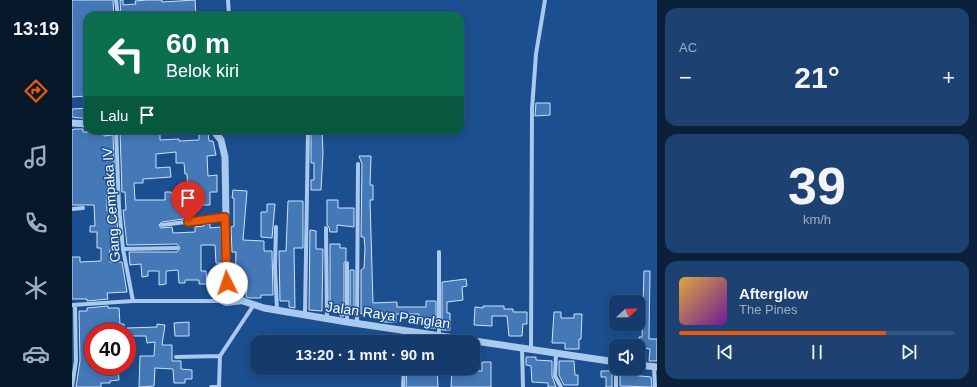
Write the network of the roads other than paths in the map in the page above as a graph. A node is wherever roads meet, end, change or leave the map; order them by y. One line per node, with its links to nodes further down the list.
1 (116, 0): 4 (street)
2 (228, 0): 5 (street)
3 (545, 0): 38 (street)
4 (118, 12)
5 (229, 12)
6 (72, 123): 7 (street)
7 (84, 124)
8 (116, 134): 19 (street, Gang Cempaka IV)
9 (217, 134): 14 (street)
10 (308, 134): 29 (street)
11 (358, 164): 32 (street)
12 (83, 208): 13 (street)
13 (72, 209)
14 (225, 217): 15 (street); 22 (street)
15 (162, 225)
16 (276, 227): 28 (street)
17 (326, 228): 30 (street)
18 (177, 248): 19 (street)
19 (123, 249): 23 (street, Gang Cempaka IV)
20 (438, 252): 35 (street)
21 (347, 263): 31 (street)
22 (232, 292): 24 (street); 25 (street, Jalan Raya Panglan)
23 (133, 301): 24 (street); 26 (street)
24 (218, 301): 25 (street)
25 (243, 302): 27 (street, Jalan Raya Panglan)
26 (74, 305): 47 (street)
27 (253, 306): 28 (street, Jalan Raya Panglan); 40 (street)
28 (277, 310): 29 (street, Jalan Raya Panglan)
29 (305, 316): 30 (street, Jalan Raya Panglan)
30 (327, 319): 31 (street, Jalan Raya Panglan)
31 (347, 322): 32 (street, Jalan Raya Panglan)
32 (358, 324): 33 (street, Jalan Raya Panglan)
33 (404, 330): 34 (street); 35 (street, Jalan Raya Panglan)
34 (404, 335)
35 (439, 335)
36 (480, 341): 37 (street, Jalan Raya Panglan)
37 (522, 348): 38 (street, Jalan Raya Panglan); 51 (street)
38 (531, 350): 39 (street, Jalan Raya Panglan)
39 (556, 354): 42 (street, Jalan Raya Panglan); 52 (street)
40 (220, 356): 41 (street); 49 (street)
41 (176, 357)
42 (609, 361)
43 (645, 366): 44 (street)
44 (656, 367): 54 (street)
45 (404, 375): 50 (street)
46 (616, 375): 53 (street)
47 (72, 387)
48 (211, 387): 49 (street)
49 (219, 387)
50 (403, 387)
51 (523, 387)
52 (561, 387)
53 (616, 387)
54 (655, 387)

